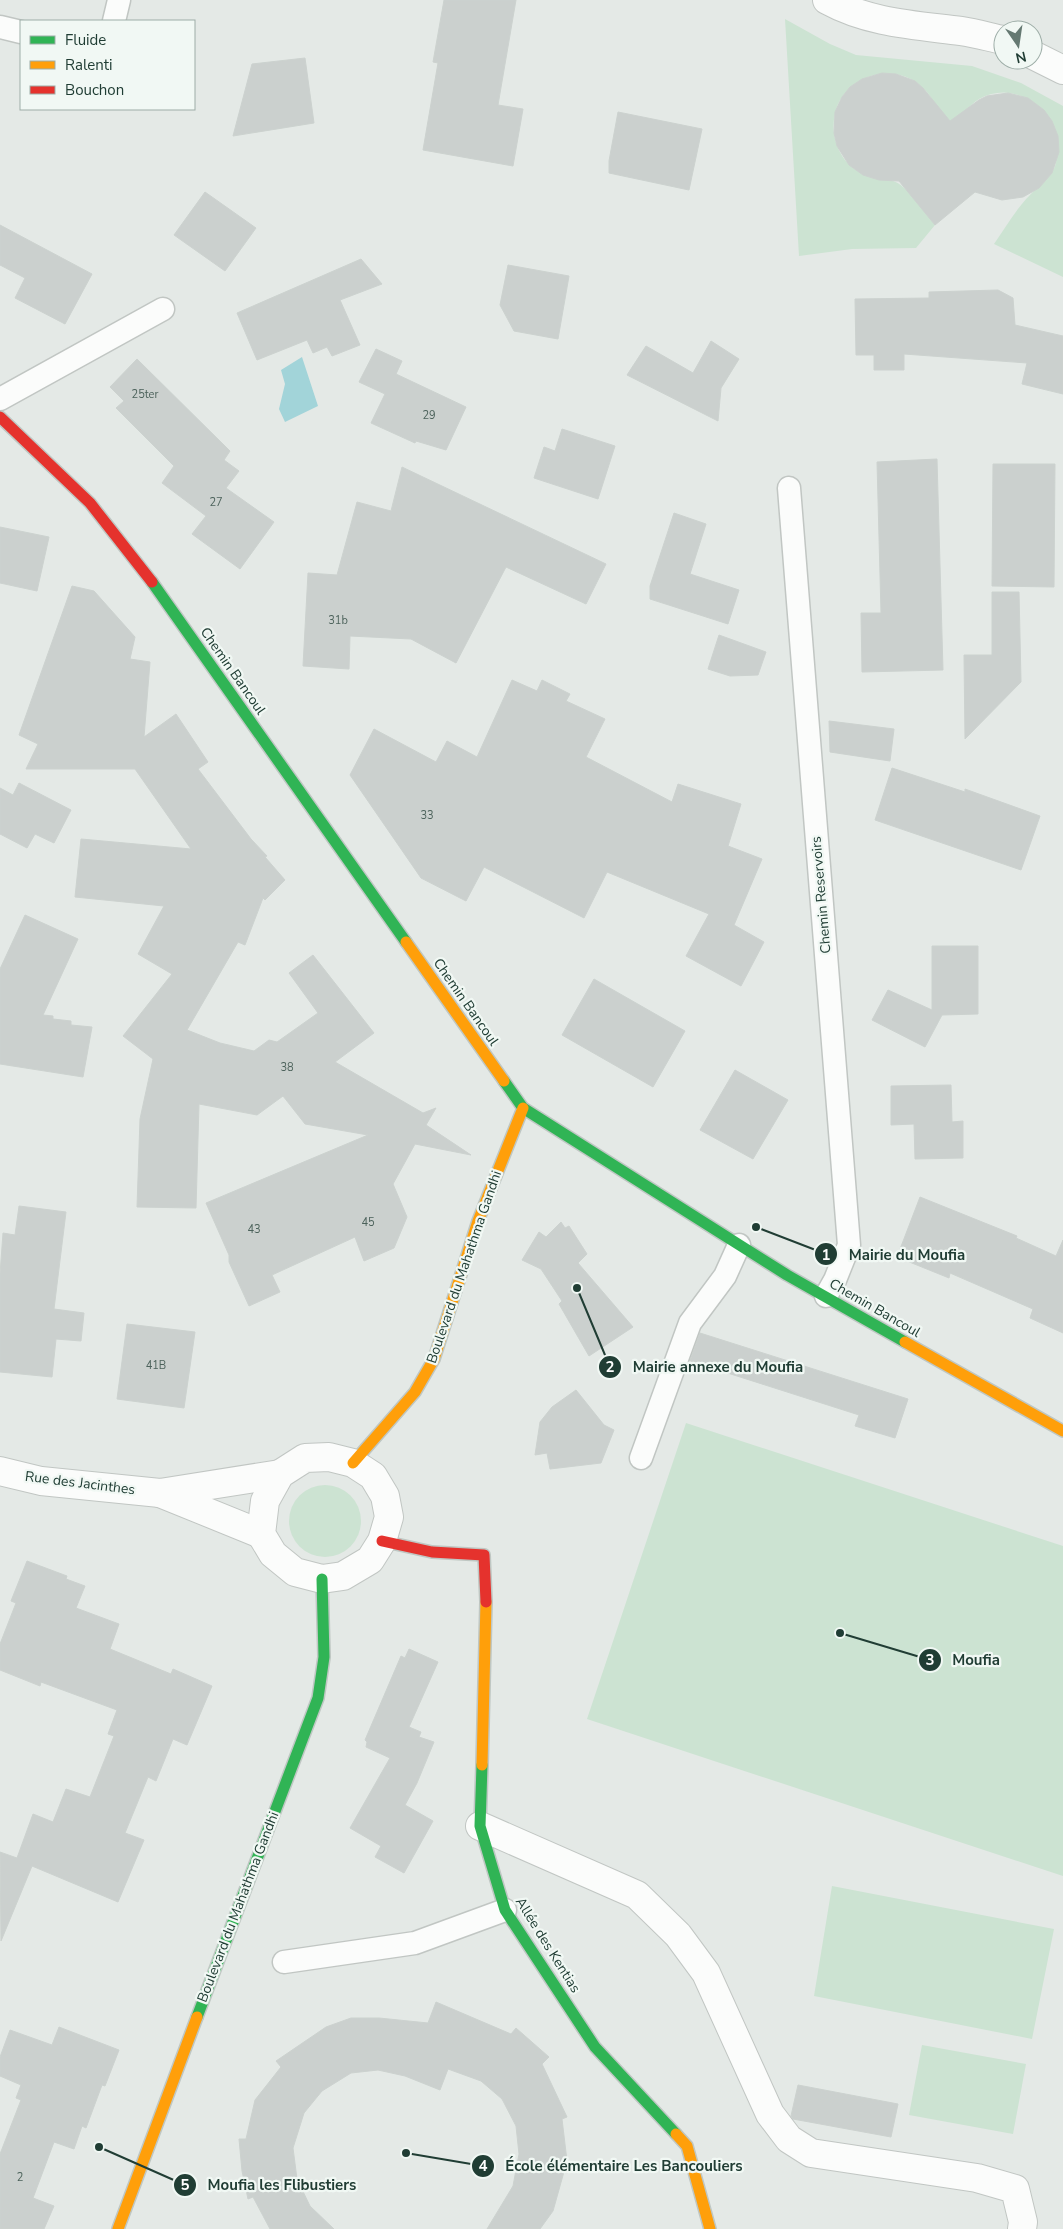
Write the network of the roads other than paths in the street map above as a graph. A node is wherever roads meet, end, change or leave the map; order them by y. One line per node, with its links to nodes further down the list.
1 (119, 0): 3 (lane)
2 (827, 0): 6 (street)
3 (114, 20)
4 (0, 27): 5 (lane)
5 (20, 32)
6 (993, 38)
7 (1043, 60): 8 (street)
8 (1063, 70)
9 (163, 309): 10 (lane)
10 (0, 398)
11 (0, 417): 13 (street, Chemin Bancoul)
12 (789, 488): 15 (lane, Chemin Reservoirs)
13 (523, 1108): 14 (street, Chemin Bancoul); 18 (street, Boulevard du Mahathma Gandhi)
14 (739, 1245): 15 (street, Chemin Bancoul); 17 (lane)
15 (826, 1296): 16 (street, Chemin Bancoul)
16 (1063, 1431)
17 (641, 1458)
18 (353, 1463): 20 (street); 23 (street)
19 (1, 1474): 21 (street, Rue des Jacinthes)
20 (280, 1474): 21 (street, Rue des Jacinthes); 22 (street)
21 (160, 1493): 22 (street, Rue des Jacinthes)
22 (261, 1534): 24 (street)
23 (382, 1541): 24 (street); 25 (street, Allée des Kentias)
24 (322, 1579): 28 (street, Boulevard du Mahathma Gandhi)
25 (480, 1826): 26 (street, Allée des Kentias); 30 (street)
26 (505, 1910): 27 (lane); 29 (street, Allée des Kentias)
27 (284, 1962)
28 (118, 2229)
29 (710, 2229)
30 (1022, 2229)

